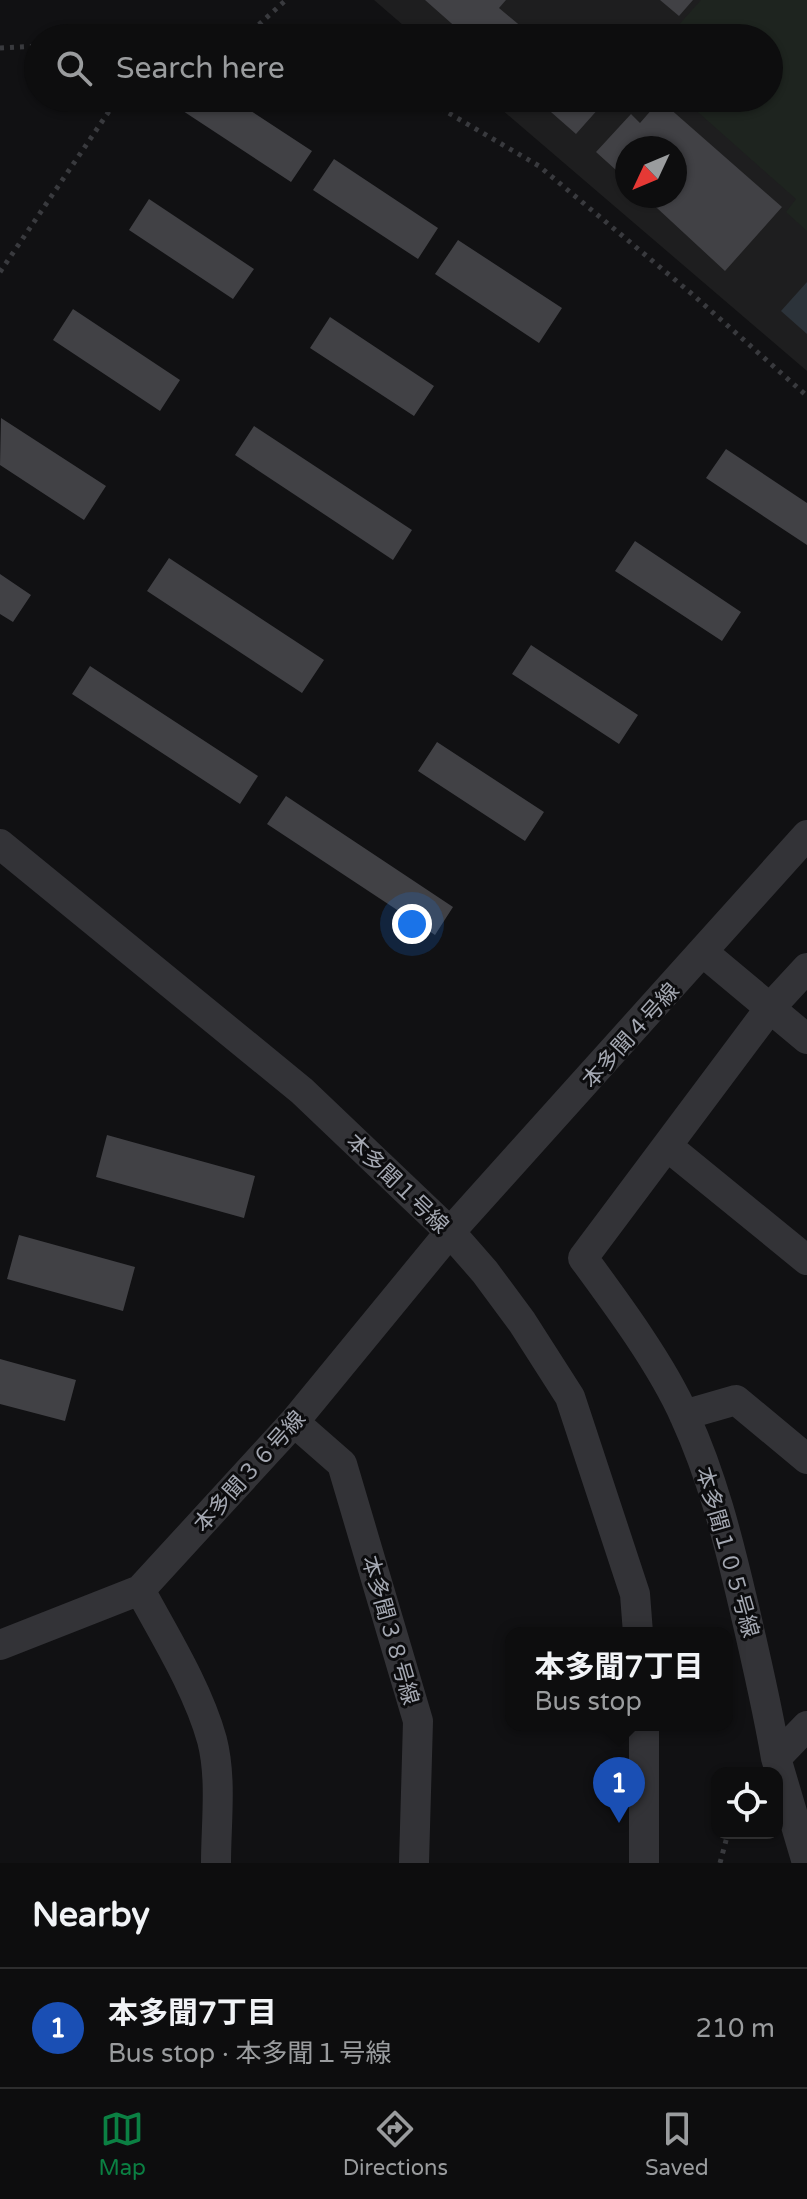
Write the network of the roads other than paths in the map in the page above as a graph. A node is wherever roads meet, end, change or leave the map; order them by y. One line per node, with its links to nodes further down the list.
1 (807, 835): 3 (street, 本多聞４号線)
2 (0, 844): 8 (street, 本多聞１号線)
3 (704, 953): 5 (street); 8 (street, 本多聞４号線)
4 (807, 968): 5 (street, 本多聞１０５号線)
5 (770, 1008): 6 (street); 7 (street, 本多聞１０５号線)
6 (807, 1039)
7 (667, 1146): 9 (street); 10 (street, 本多聞１０５号線)
8 (450, 1232): 11 (street, 本多聞３６号線); 14 (street, 本多聞１号線)
9 (807, 1260)
10 (684, 1415): 12 (street); 18 (street, 本多聞１０５号線)
11 (294, 1422): 13 (street, 本多聞３６号線); 20 (street, 本多聞３８号線)
12 (807, 1459)
13 (140, 1590): 15 (street, 本多聞３６号線); 19 (street)
14 (638, 1627)
15 (0, 1645)
16 (807, 1726): 18 (street)
17 (644, 1731): 21 (street)
18 (776, 1758): 22 (street, 本多聞１０５号線)
19 (216, 1863)
20 (414, 1863)
21 (644, 1863)
22 (807, 1863)

